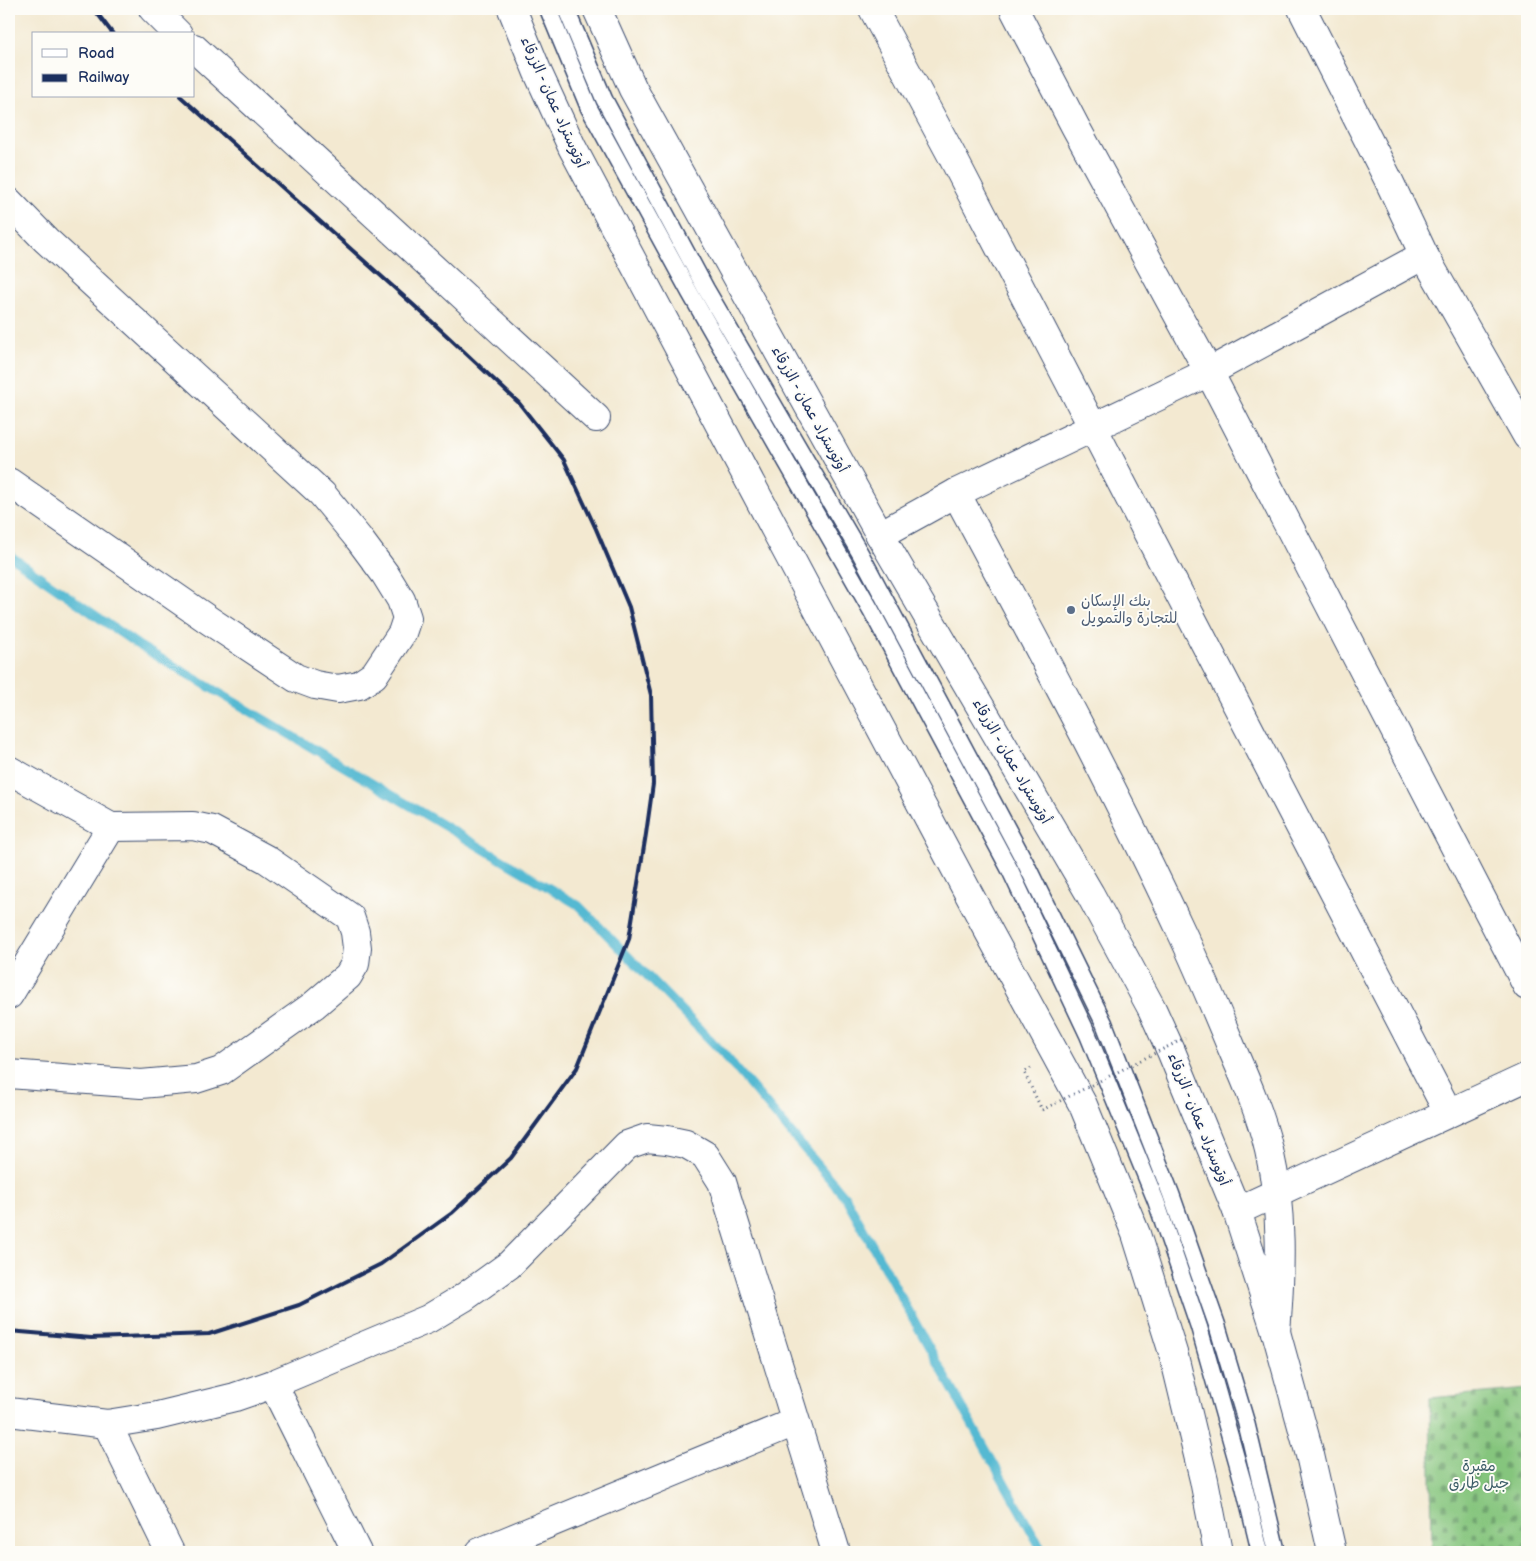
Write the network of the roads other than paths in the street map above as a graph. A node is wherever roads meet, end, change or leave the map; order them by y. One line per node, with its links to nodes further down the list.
1 (153, 9): 9 (main road)
2 (512, 9): 38 (main road, أوتوستراد عمان - الزرقاء)
3 (548, 9): 39 (lane)
4 (566, 9): 40 (lane)
5 (597, 9): 19 (main road, أوتوستراد عمان - الزرقاء)
6 (873, 9): 15 (main road)
7 (1014, 9): 13 (main road)
8 (1302, 9): 12 (main road)
9 (176, 32)
10 (195, 49): 14 (main road)
11 (9, 202): 17 (main road)
12 (1424, 255): 13 (main road); 16 (main road)
13 (1209, 372): 15 (main road); 22 (main road)
14 (596, 418)
15 (1093, 429): 18 (main road); 26 (main road)
16 (1527, 436)
17 (9, 482)
18 (956, 493): 19 (main road); 27 (main road)
19 (880, 535): 28 (main road, أوتوستراد عمان - الزرقاء)
20 (9, 770): 21 (main road)
21 (111, 827): 23 (main road); 24 (main road)
22 (1527, 986)
23 (9, 995)
24 (9, 1074)
25 (1527, 1077): 26 (main road)
26 (1448, 1112): 27 (main road)
27 (1277, 1192): 28 (main road); 29 (main road)
28 (1236, 1211): 29 (main road, أوتوستراد عمان - الزرقاء)
29 (1276, 1332): 41 (main road, أوتوستراد عمان - الزرقاء)
30 (273, 1384): 32 (main road); 33 (main road); 35 (main road)
31 (9, 1412): 33 (main road)
32 (795, 1422): 36 (main road); 37 (main road)
33 (107, 1424): 34 (main road)
34 (170, 1552)
35 (356, 1552)
36 (480, 1552)
37 (836, 1552)
38 (1218, 1552)
39 (1260, 1552)
40 (1277, 1552)
41 (1332, 1552)

